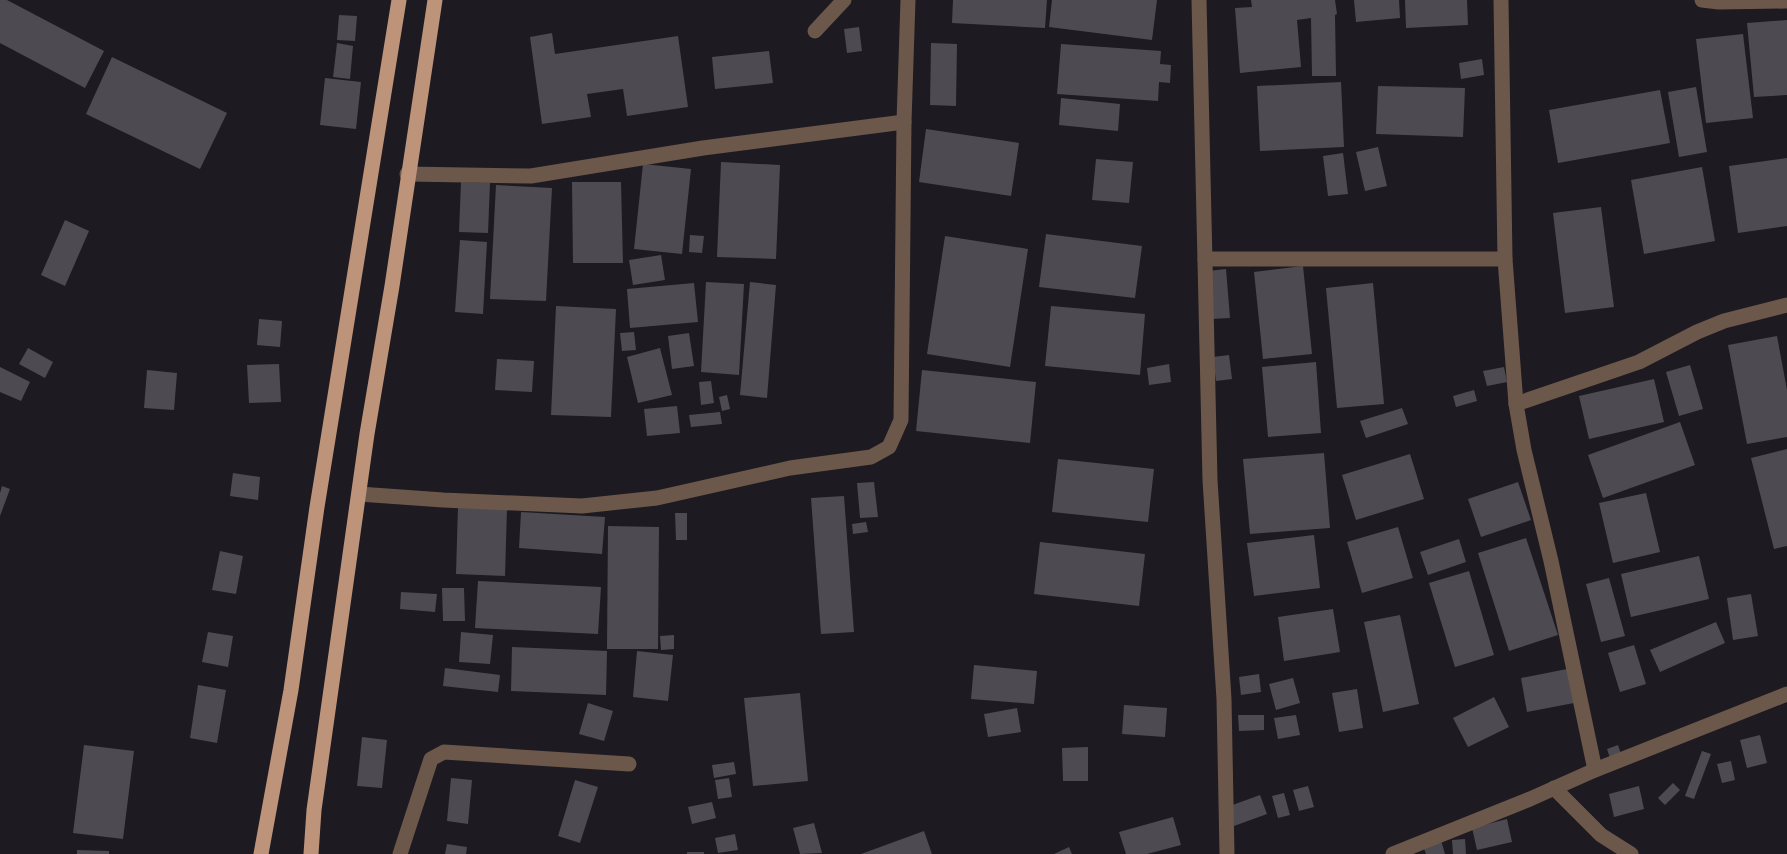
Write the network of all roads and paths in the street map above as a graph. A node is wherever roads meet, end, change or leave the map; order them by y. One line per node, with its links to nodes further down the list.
1 (399, 0): 21 (main road)
2 (435, 0): 11 (main road)
3 (844, 0): 9 (street)
4 (908, 0): 10 (street)
5 (1198, 0): 12 (street)
6 (1501, 0): 13 (street)
7 (1702, 0): 8 (street)
8 (1787, 1)
9 (815, 31)
10 (904, 122): 11 (street); 16 (street)
11 (407, 174): 16 (main road)
12 (1205, 259): 13 (street); 24 (street)
13 (1505, 259): 15 (street)
14 (1787, 305): 15 (street)
15 (1516, 404): 19 (street)
16 (359, 494): 22 (main road)
17 (1787, 694): 19 (street)
18 (629, 764): 23 (street)
19 (1595, 770): 20 (street)
20 (1554, 788): 25 (street); 26 (street)
21 (261, 854)
22 (311, 854)
23 (400, 854)
24 (1227, 854)
25 (1393, 854)
26 (1630, 854)

